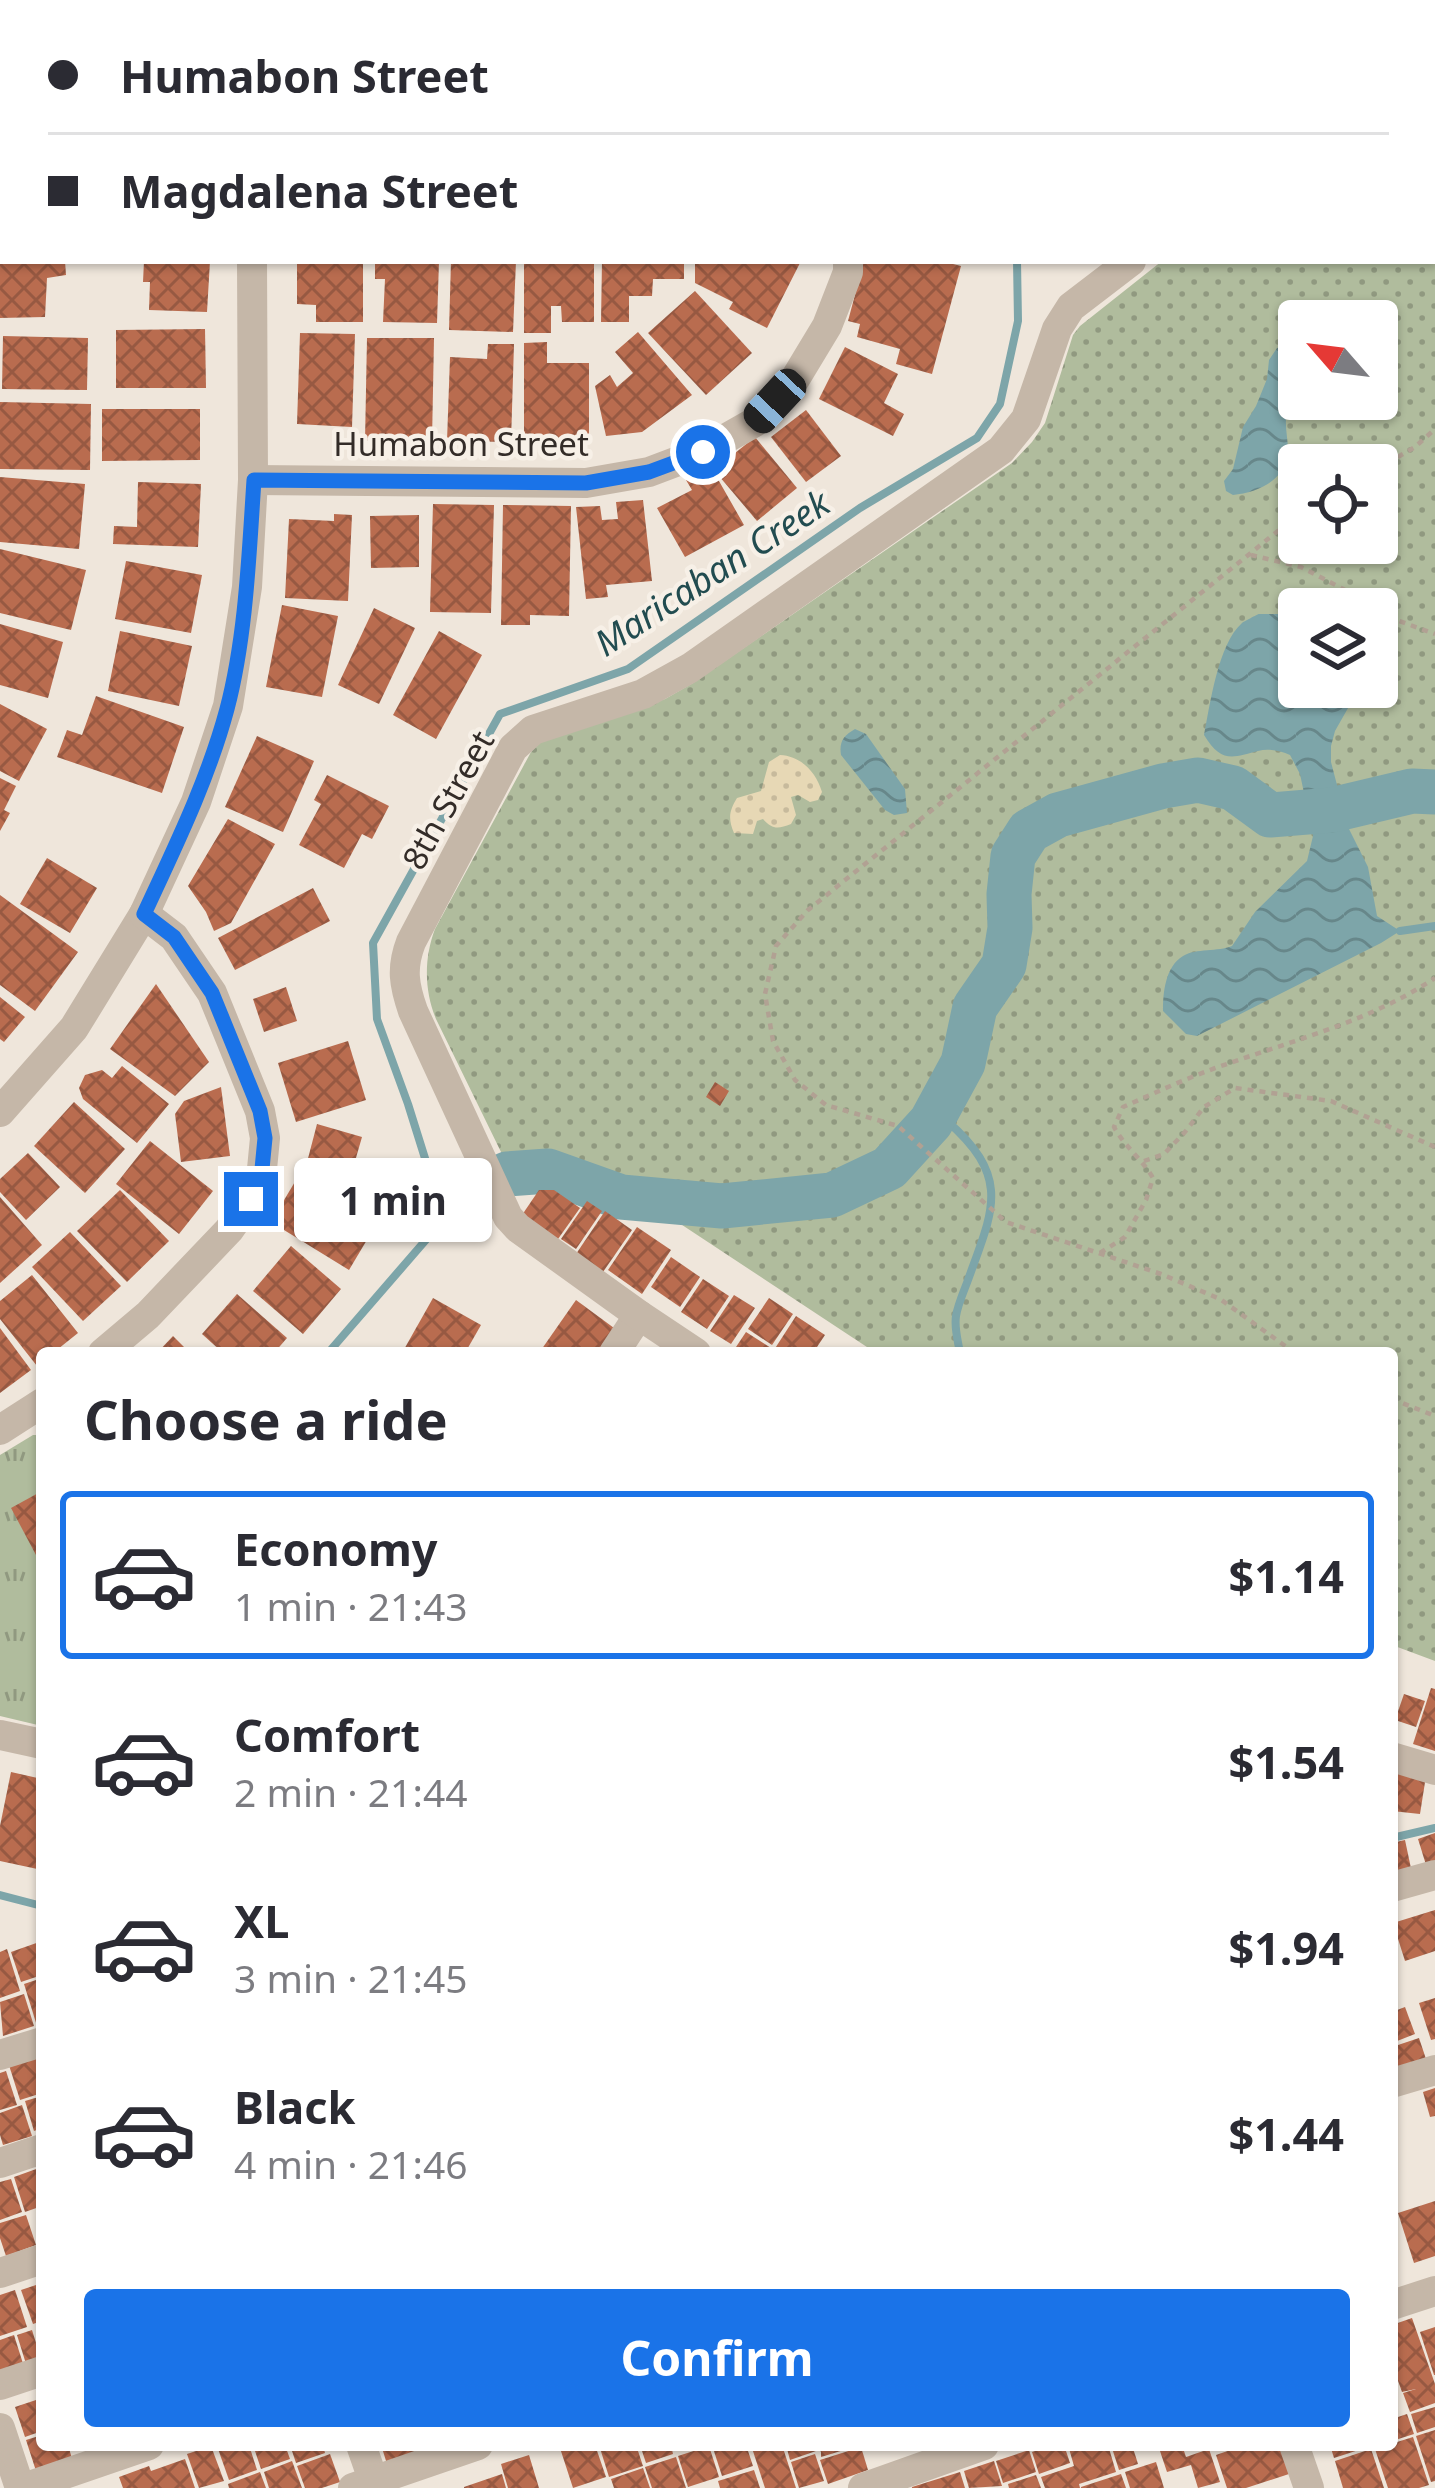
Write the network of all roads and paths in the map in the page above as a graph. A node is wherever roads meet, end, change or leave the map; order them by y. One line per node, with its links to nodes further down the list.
1 (252, 264): 6 (street)
2 (848, 264): 6 (street, Humabon Street)
3 (1127, 264): 18 (street, 8th Street)
4 (1435, 429): 5 (path)
5 (1398, 457)
6 (254, 480): 12 (street)
7 (1278, 532): 8 (path)
8 (1250, 555): 9 (path); 17 (path)
9 (1341, 588)
10 (1398, 621): 11 (path)
11 (1435, 634)
12 (144, 914): 14 (street); 19 (street)
13 (1435, 978): 16 (path)
14 (0, 1112)
15 (1435, 1147): 16 (path)
16 (1144, 1162): 17 (path)
17 (1100, 1253): 22 (path)
18 (639, 1316): 20 (street); 21 (street, 8th Street)
19 (110, 1347)
20 (618, 1347)
21 (687, 1347)
22 (1287, 1347)
23 (1398, 1401): 25 (path)
24 (36, 1407): 26 (street)
25 (1435, 1416)
26 (0, 1430)
27 (0, 1735): 28 (street)
28 (36, 1743)
29 (1398, 1759): 30 (street)
30 (1435, 1770)
31 (1435, 1875): 32 (street)
32 (1398, 1885)
33 (36, 2044): 34 (street)
34 (0, 2055)
35 (1435, 2070): 36 (street)
36 (1398, 2082)
37 (36, 2151): 38 (street)
38 (0, 2163)
39 (36, 2261): 40 (street)
40 (0, 2273)
41 (1435, 2291): 42 (street)
42 (1398, 2303)
43 (36, 2373): 44 (street)
44 (0, 2385)
45 (0, 2428): 54 (street)
46 (131, 2451): 54 (street)
47 (363, 2451): 53 (street)
48 (462, 2451): 53 (street)
49 (892, 2451): 52 (street)
50 (970, 2451): 52 (street)
51 (1296, 2451): 56 (street)
52 (902, 2481): 55 (street)
53 (368, 2486)
54 (22, 2488)
55 (863, 2488)
56 (1309, 2488)

